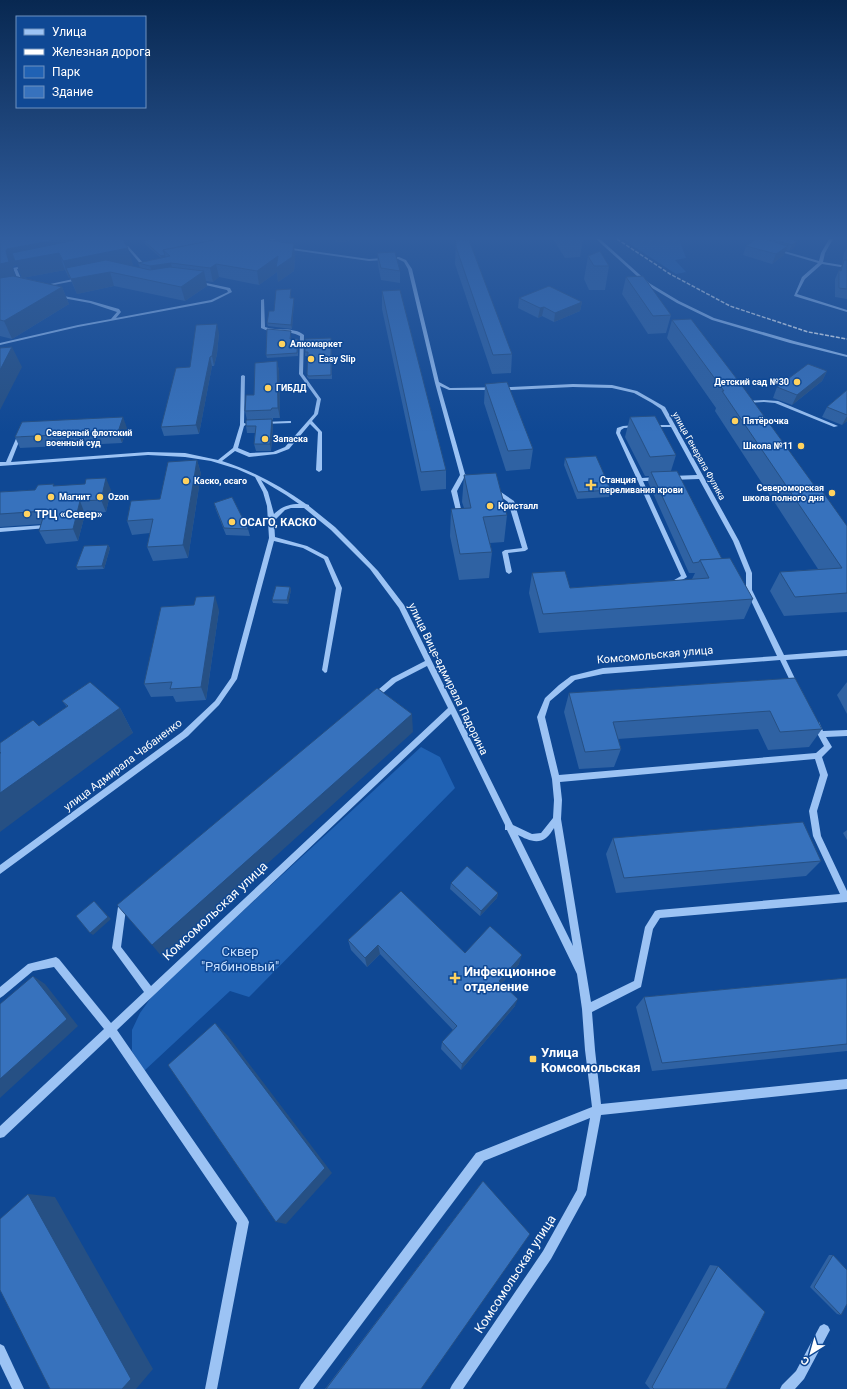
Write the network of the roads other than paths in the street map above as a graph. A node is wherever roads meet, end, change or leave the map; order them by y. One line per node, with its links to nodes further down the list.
1 (98, 304): 8 (street)
2 (197, 304): 8 (street)
3 (263, 304): 17 (street)
4 (419, 304): 14 (street)
5 (682, 304): 12 (street)
6 (824, 304): 7 (street)
7 (847, 311)
8 (112, 320): 9 (street)
9 (19, 340): 10 (street); 11 (street)
10 (0, 344)
11 (10, 349)
12 (847, 356)
13 (243, 376): 20 (street)
14 (438, 383): 21 (street, улица Генерала Фулика); 30 (street)
15 (746, 402): 22 (street)
16 (289, 422): 19 (street)
17 (310, 422): 24 (street); 28 (street)
18 (250, 424): 20 (street)
19 (258, 424)
20 (242, 425): 24 (street)
21 (672, 426): 31 (street, улица Генерала Фулика); 32 (street)
22 (836, 426)
23 (21, 431): 26 (street)
24 (235, 449): 25 (street)
25 (219, 461): 26 (street, улица Вице-адмирала Падорина); 29 (street, улица Вице-адмирала Падорина)
26 (8, 463): 27 (street, улица Вице-адмирала Падорина)
27 (0, 464)
28 (319, 470)
29 (254, 474): 35 (street, улица Вице-адмирала Падорина); 36 (street, улица Адмирала Чабаненко)
30 (463, 476): 33 (street); 37 (street)
31 (699, 477): 32 (street); 42 (street, улица Генерала Фулика)
32 (640, 480): 45 (street)
33 (477, 482)
34 (492, 489): 41 (street)
35 (307, 506): 36 (street); 49 (street, улица Вице-адмирала Падорина)
36 (272, 520): 40 (street, улица Адмирала Чабаненко)
37 (461, 524)
38 (45, 527): 39 (street)
39 (0, 530)
40 (272, 538): 50 (street); 61 (street, улица Адмирала Чабаненко)
41 (509, 572)
42 (749, 573): 43 (street); 48 (street, улица Генерала Фулика)
43 (742, 574)
44 (692, 576): 45 (street)
45 (684, 577): 46 (street)
46 (664, 586)
47 (847, 653): 48 (street, Комсомольская улица)
48 (781, 658): 51 (street, улица Генерала Фулика); 58 (street, Комсомольская улица)
49 (429, 662): 52 (street); 53 (street, улица Вице-адмирала Падорина)
50 (325, 670)
51 (800, 692)
52 (371, 700)
53 (451, 710): 60 (street, улица Вице-адмирала Падорина); 65 (street, Комсомольская улица)
54 (814, 720): 56 (street)
55 (847, 733): 56 (street)
56 (822, 734): 57 (street)
57 (818, 756): 58 (street); 63 (street)
58 (556, 779): 59 (street, Комсомольская улица)
59 (557, 819): 60 (street); 64 (street, Комсомольская улица)
60 (508, 827): 64 (street, Комсомольская улица)
61 (0, 870)
62 (134, 897): 65 (street)
63 (846, 898): 67 (street)
64 (583, 978): 67 (street, Комсомольская улица)
65 (150, 992): 68 (street, Комсомольская улица)
66 (0, 993): 68 (street)
67 (587, 1009): 70 (street, Комсомольская улица)
68 (110, 1029): 71 (street, Комсомольская улица); 75 (street)
69 (847, 1084): 70 (street)
70 (597, 1110): 76 (street); 77 (street, Комсомольская улица)
71 (0, 1133)
72 (824, 1330): 78 (street)
73 (0, 1350): 74 (street)
74 (18, 1389)
75 (211, 1389)
76 (305, 1389)
77 (456, 1389)
78 (786, 1389)

